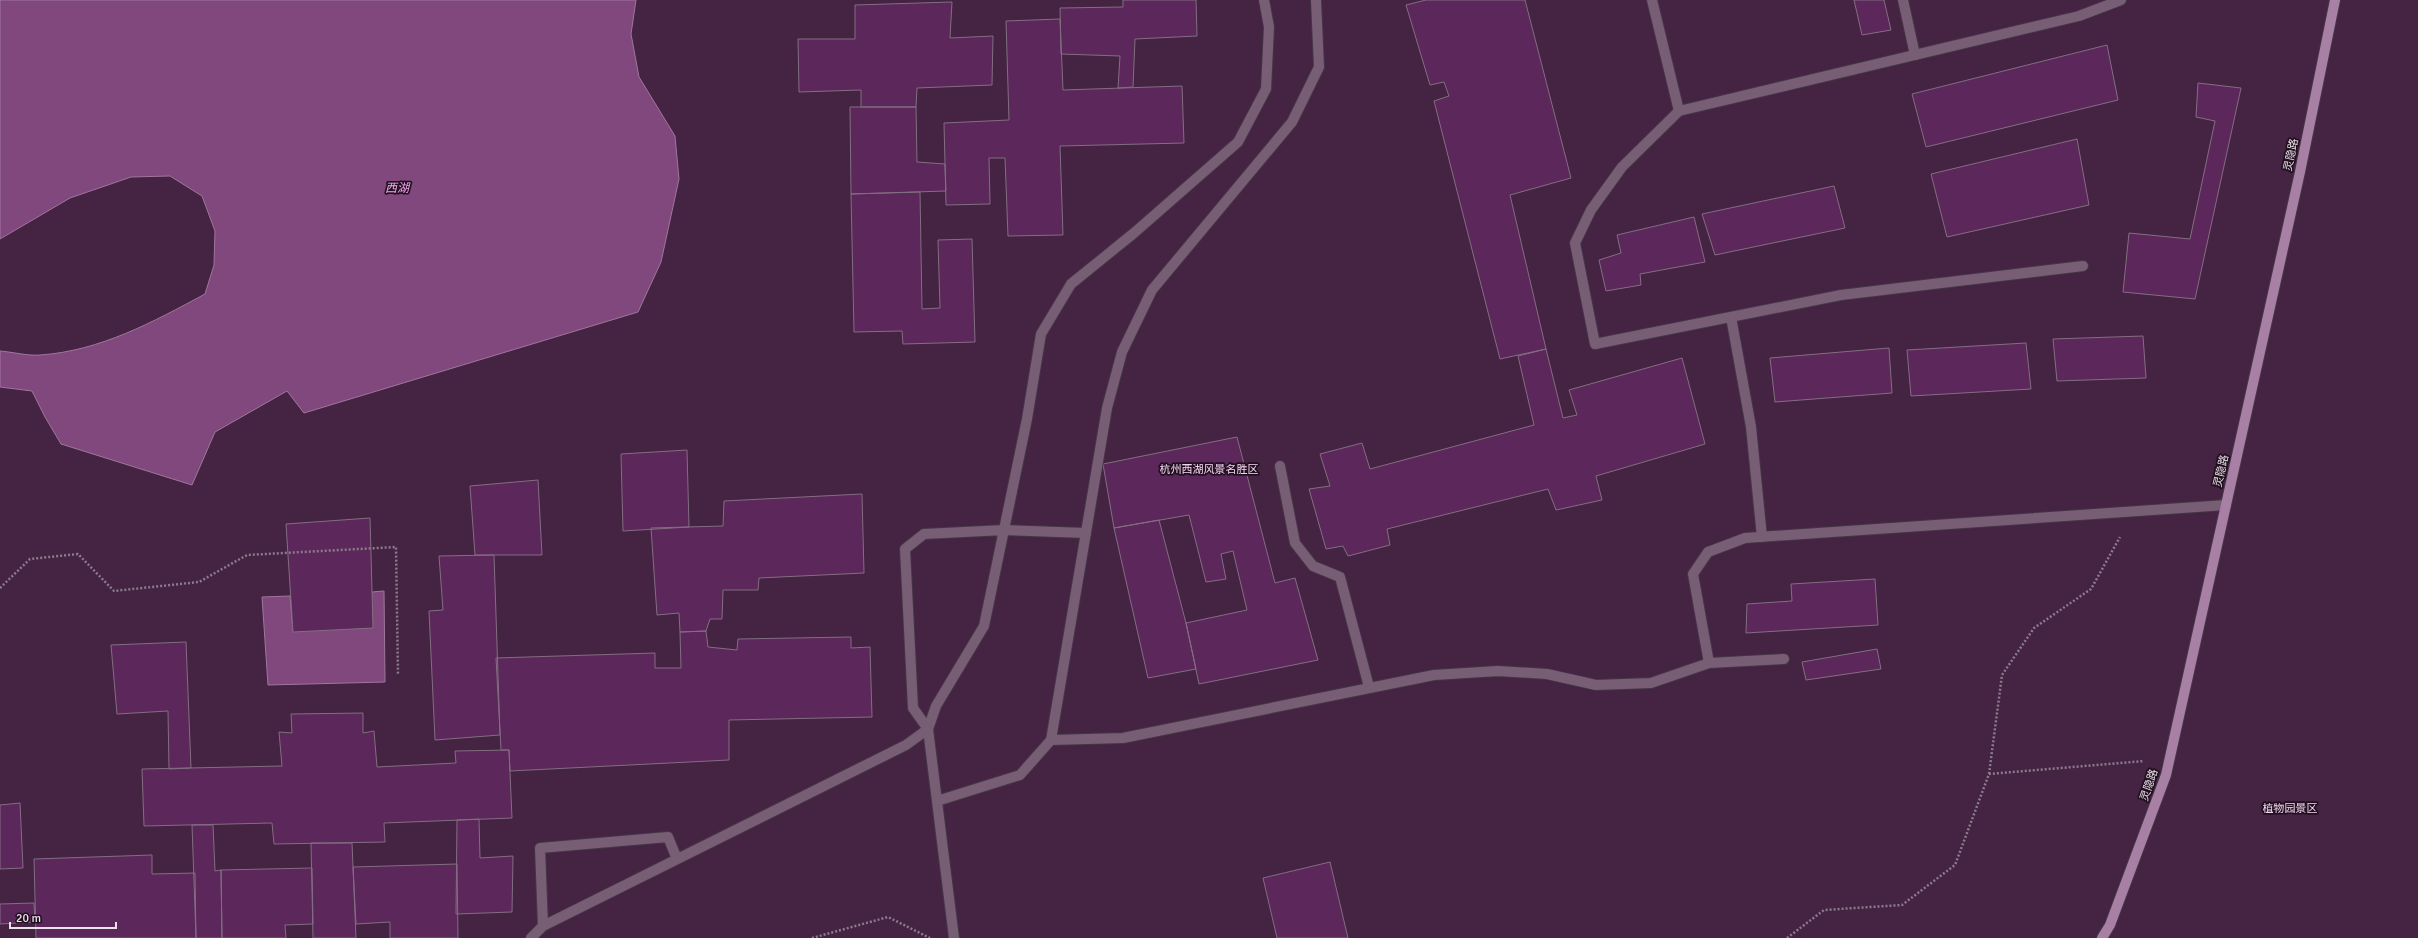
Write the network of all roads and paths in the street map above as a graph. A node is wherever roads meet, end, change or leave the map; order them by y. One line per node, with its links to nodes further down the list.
1 (1264, 0): 14 (street)
2 (1316, 0): 15 (street)
3 (1652, 0): 8 (street)
4 (1903, 0): 7 (street)
5 (2121, 0): 7 (street)
6 (2335, 0): 12 (main road, 灵隐路)
7 (1915, 55): 8 (street)
8 (1679, 111): 10 (street)
9 (2083, 266): 10 (street)
10 (1731, 317): 16 (street)
11 (1280, 466): 21 (street)
12 (2226, 505): 13 (street); 24 (main road, 灵隐路)
13 (2134, 512): 16 (street); 25 (path)
14 (1004, 530): 15 (street); 22 (street); 22 (street)
15 (1086, 533): 23 (street)
16 (1762, 537): 19 (street)
17 (0, 588): 20 (path)
18 (1784, 659): 19 (street)
19 (1709, 663): 21 (street)
20 (398, 676)
21 (1369, 687): 23 (street)
22 (928, 729): 26 (street); 27 (street)
23 (1051, 740): 26 (street)
24 (2169, 759): 25 (path); 34 (main road, 灵隐路)
25 (1989, 774): 33 (path)
26 (937, 801): 32 (street)
27 (677, 859): 28 (street); 28 (street)
28 (544, 926): 29 (street)
29 (531, 938)
30 (812, 938): 31 (path)
31 (930, 938)
32 (954, 938)
33 (1787, 938)
34 (2102, 938)

